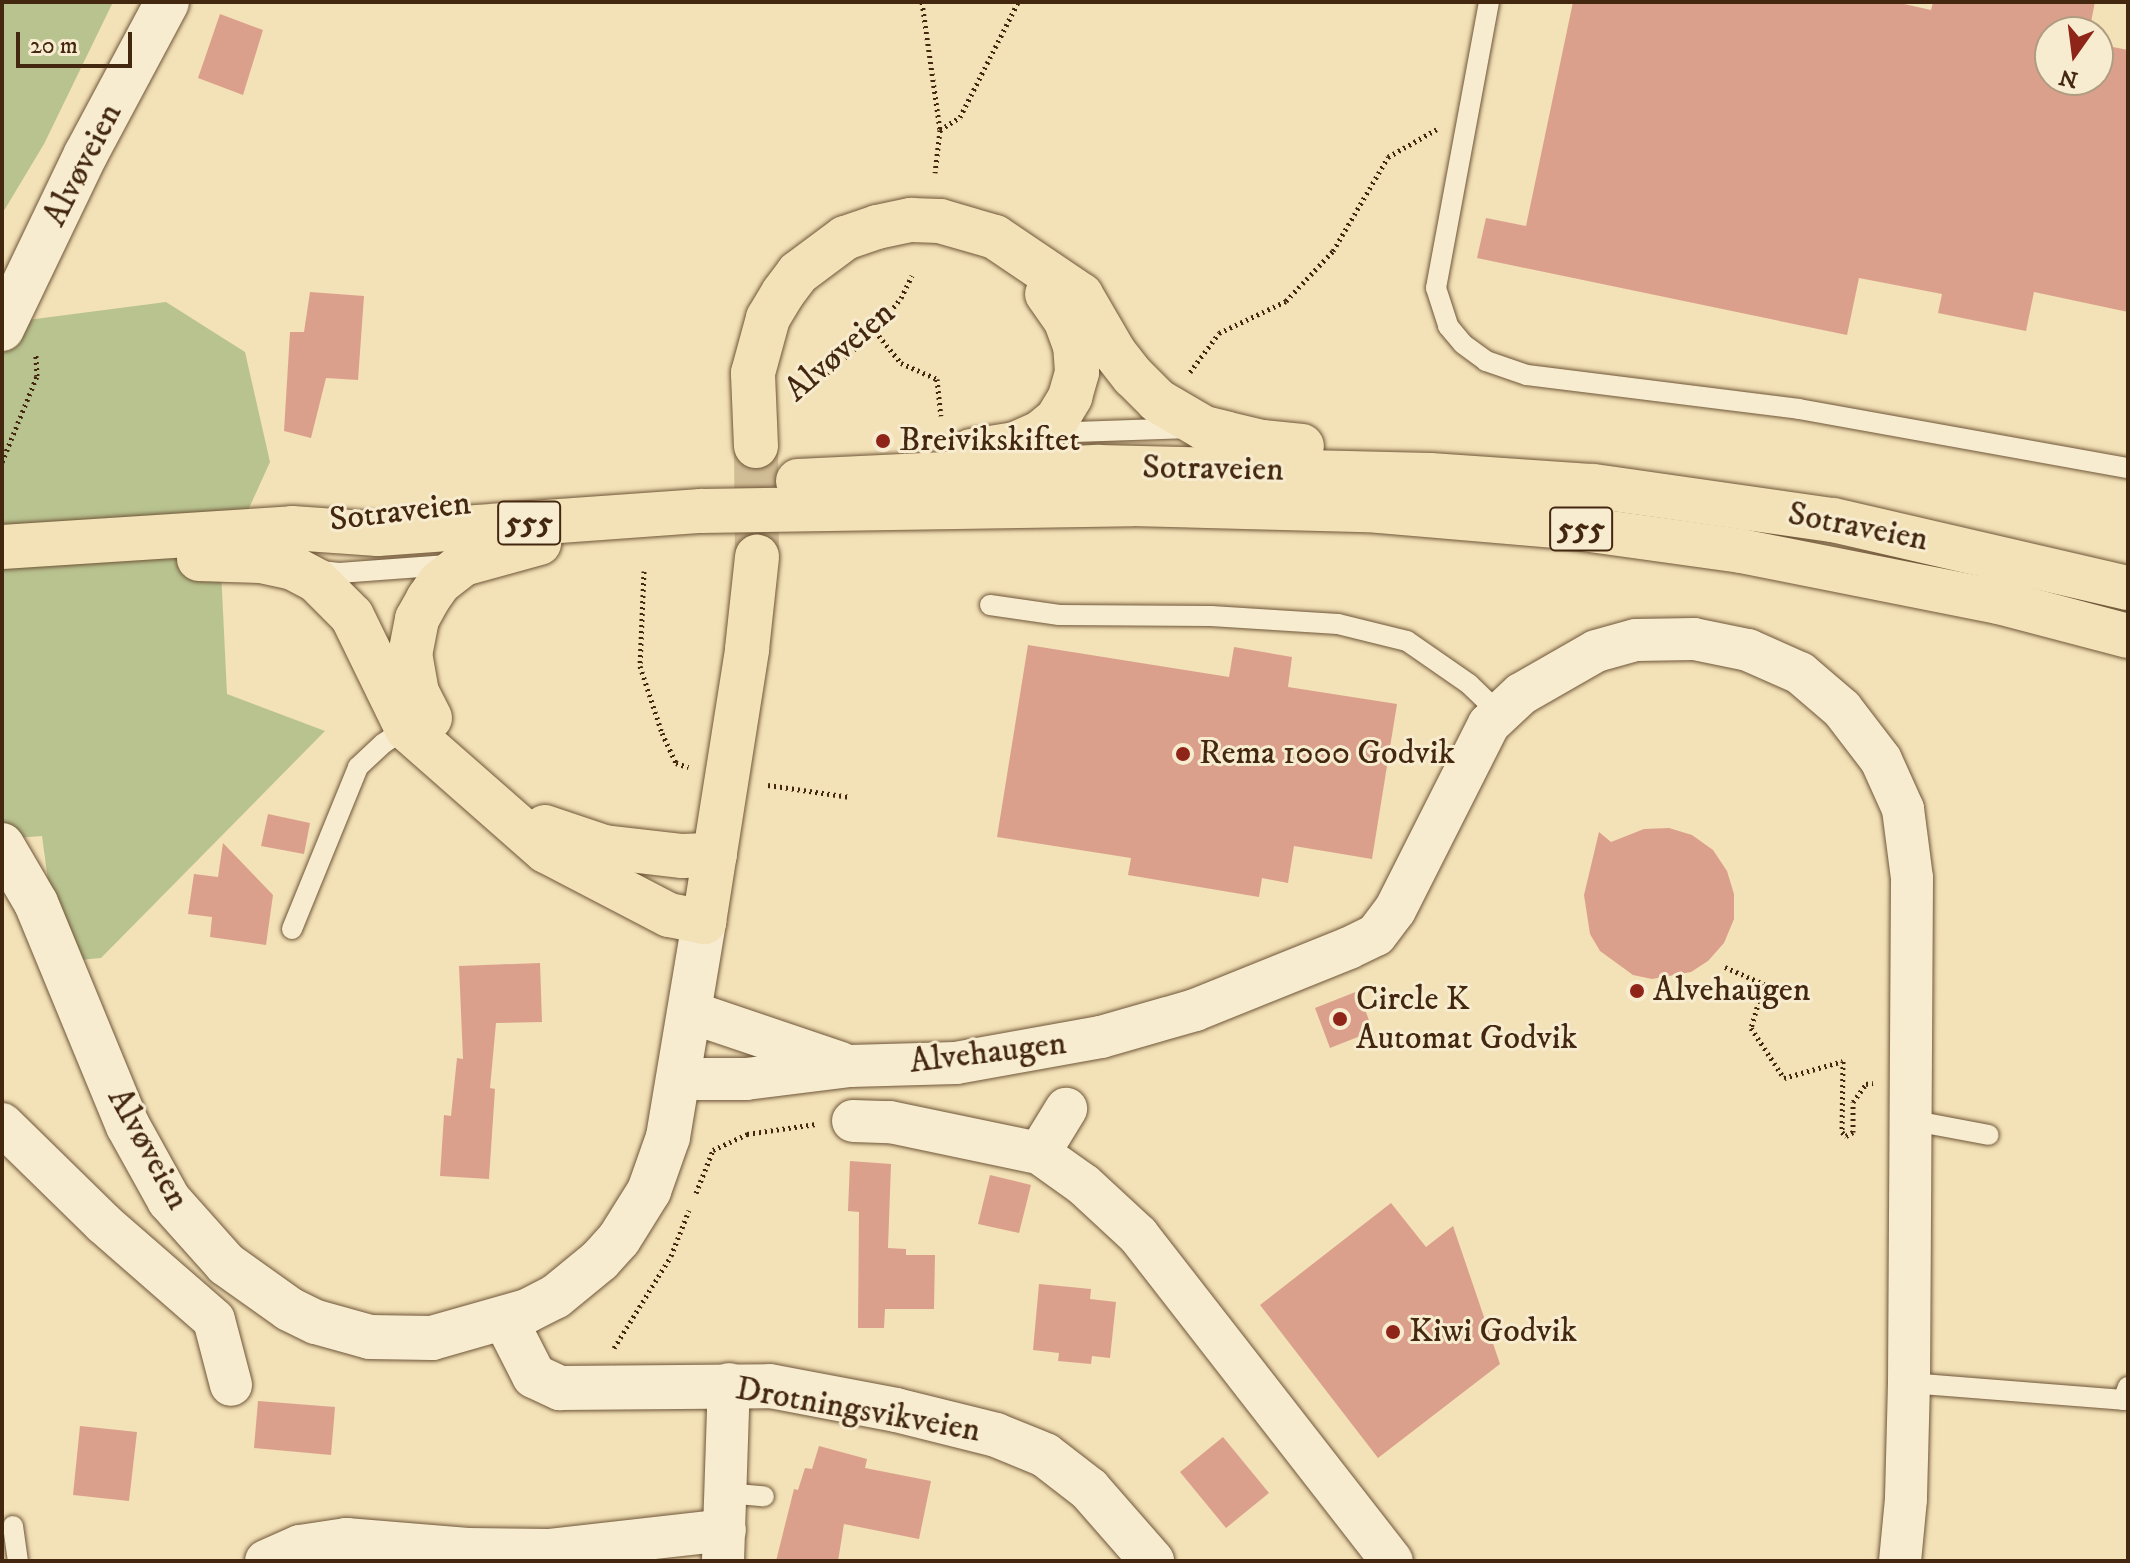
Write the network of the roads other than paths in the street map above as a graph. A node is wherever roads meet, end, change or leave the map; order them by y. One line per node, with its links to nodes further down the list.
1 (167, 2): 4 (main road, Alvøveien)
2 (1489, 2): 8 (lane)
3 (1020, 252): 5 (highway, 555); 6 (highway, 555); 7 (highway, 555)
4 (16, 338)
5 (754, 426)
6 (1204, 428): 7 (lane, Sotraveien / 555); 9 (highway, 555)
7 (1040, 433): 10 (highway, 555)
8 (2128, 468)
9 (1430, 475): 10 (highway, Sotraveien / 555); 16 (highway, Sotraveien / 555)
10 (814, 480): 13 (highway, Sotraveien / 555)
11 (766, 510): 13 (highway, Sotraveien / 555); 15 (highway, 555); 18 (highway, Sotraveien / 555)
12 (2, 547): 13 (highway, 555)
13 (292, 548): 15 (lane, Sotraveien / 555); 20 (highway, 555)
14 (757, 557): 23 (highway)
15 (463, 564): 20 (highway, 555)
16 (2128, 588)
17 (990, 605): 19 (lane)
18 (2128, 636)
19 (1500, 714): 27 (street, Alvehaugen); 30 (street, Alvehaugen)
20 (418, 722): 21 (highway, 555); 25 (lane)
21 (507, 813): 23 (highway, 555); 24 (highway, 555)
22 (2, 845): 35 (main road, Alvøveien)
23 (715, 855): 24 (highway)
24 (704, 922): 26 (main road, Alvøveien)
25 (292, 929)
26 (690, 1012): 27 (street, Alvehaugen); 28 (main road, Alvøveien)
27 (850, 1066): 28 (street, Alvehaugen)
28 (679, 1074): 35 (main road, Alvøveien)
29 (1066, 1109): 34 (street, Alvehaugen)
30 (1909, 1120): 33 (lane); 36 (street, Alvehaugen)
31 (853, 1121): 34 (street, Alvehaugen)
32 (2, 1124): 38 (street, Alvøveien)
33 (1989, 1135)
34 (1039, 1153): 45 (street, Alvehaugen)
35 (505, 1319): 37 (main road, Drotningsvikveien)
36 (1909, 1383): 39 (lane); 46 (street, Alvehaugen)
37 (729, 1384): 40 (street); 44 (main road, Drotningsvikveien)
38 (231, 1385)
39 (2128, 1387)
40 (734, 1520): 43 (street)
41 (13, 1526): 42 (lane)
42 (18, 1561)
43 (266, 1561)
44 (1152, 1561)
45 (1392, 1561)
46 (1900, 1561)

